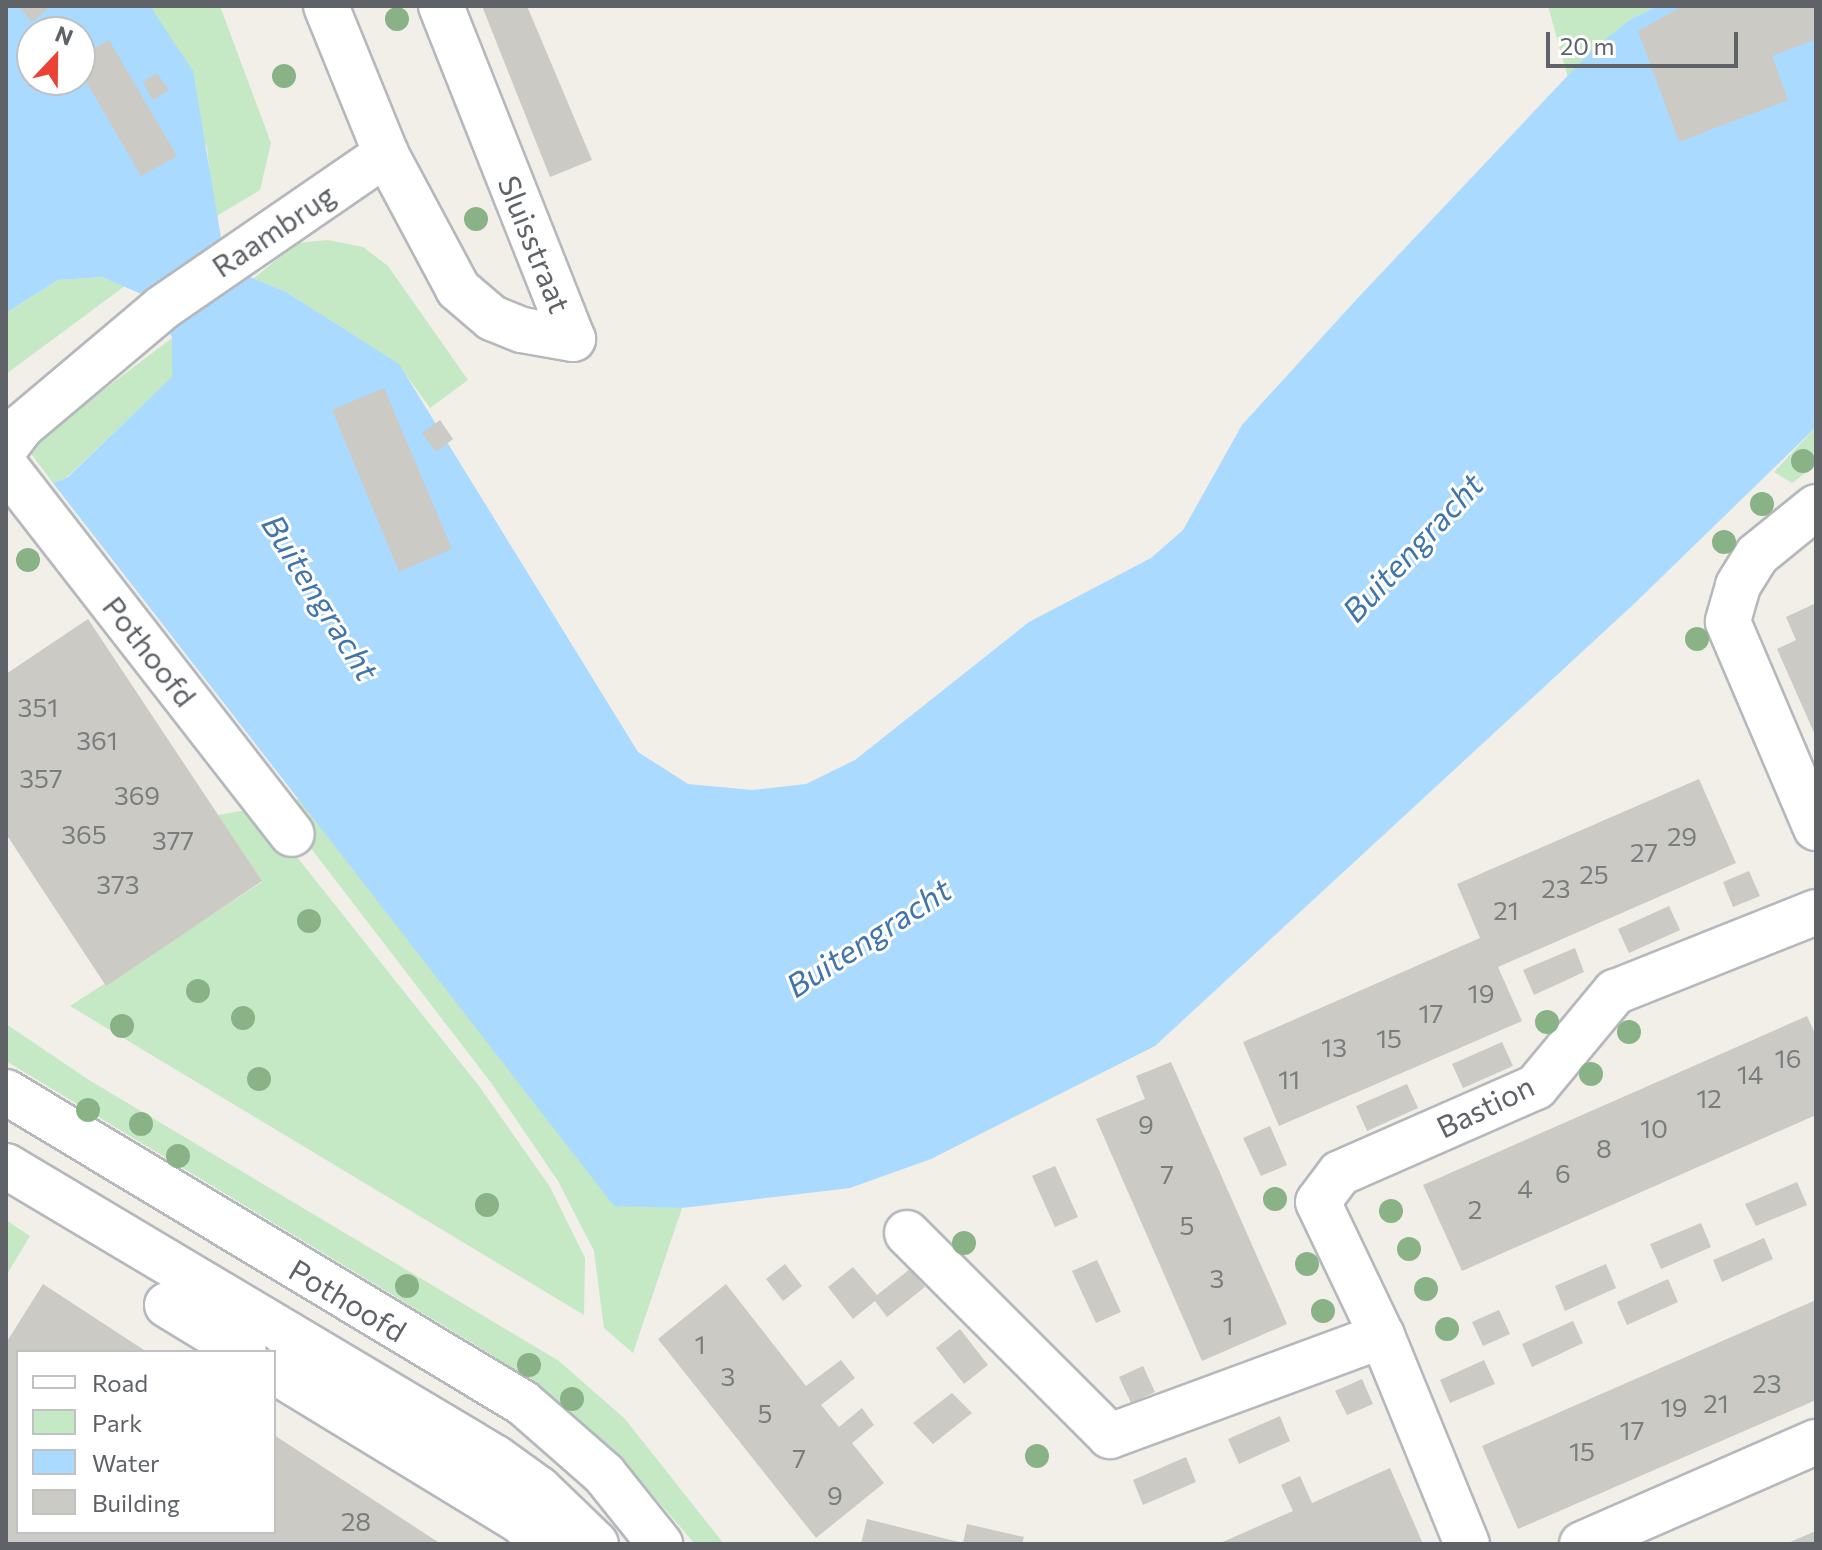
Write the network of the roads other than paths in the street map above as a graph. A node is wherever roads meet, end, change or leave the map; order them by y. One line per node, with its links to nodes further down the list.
1 (326, 6): 3 (street, Sluisstraat)
2 (441, 6): 3 (street, Sluisstraat)
3 (386, 154): 4 (street, Raambrug)
4 (6, 447)
5 (6, 467): 8 (street, Pothoofd)
6 (1816, 507): 7 (street)
7 (1816, 828)
8 (292, 834)
9 (1816, 912): 14 (street, Bastion)
10 (6, 1092): 20 (street, Pothoofd)
11 (6, 1166): 19 (street, Pothoofd)
12 (907, 1233): 14 (street)
13 (167, 1305): 15 (street)
14 (1382, 1336): 21 (street, Bastion)
15 (241, 1350)
16 (276, 1372): 18 (street)
17 (1816, 1442): 22 (street)
18 (545, 1544)
19 (596, 1544)
20 (660, 1544)
21 (1467, 1544)
22 (1582, 1544)

